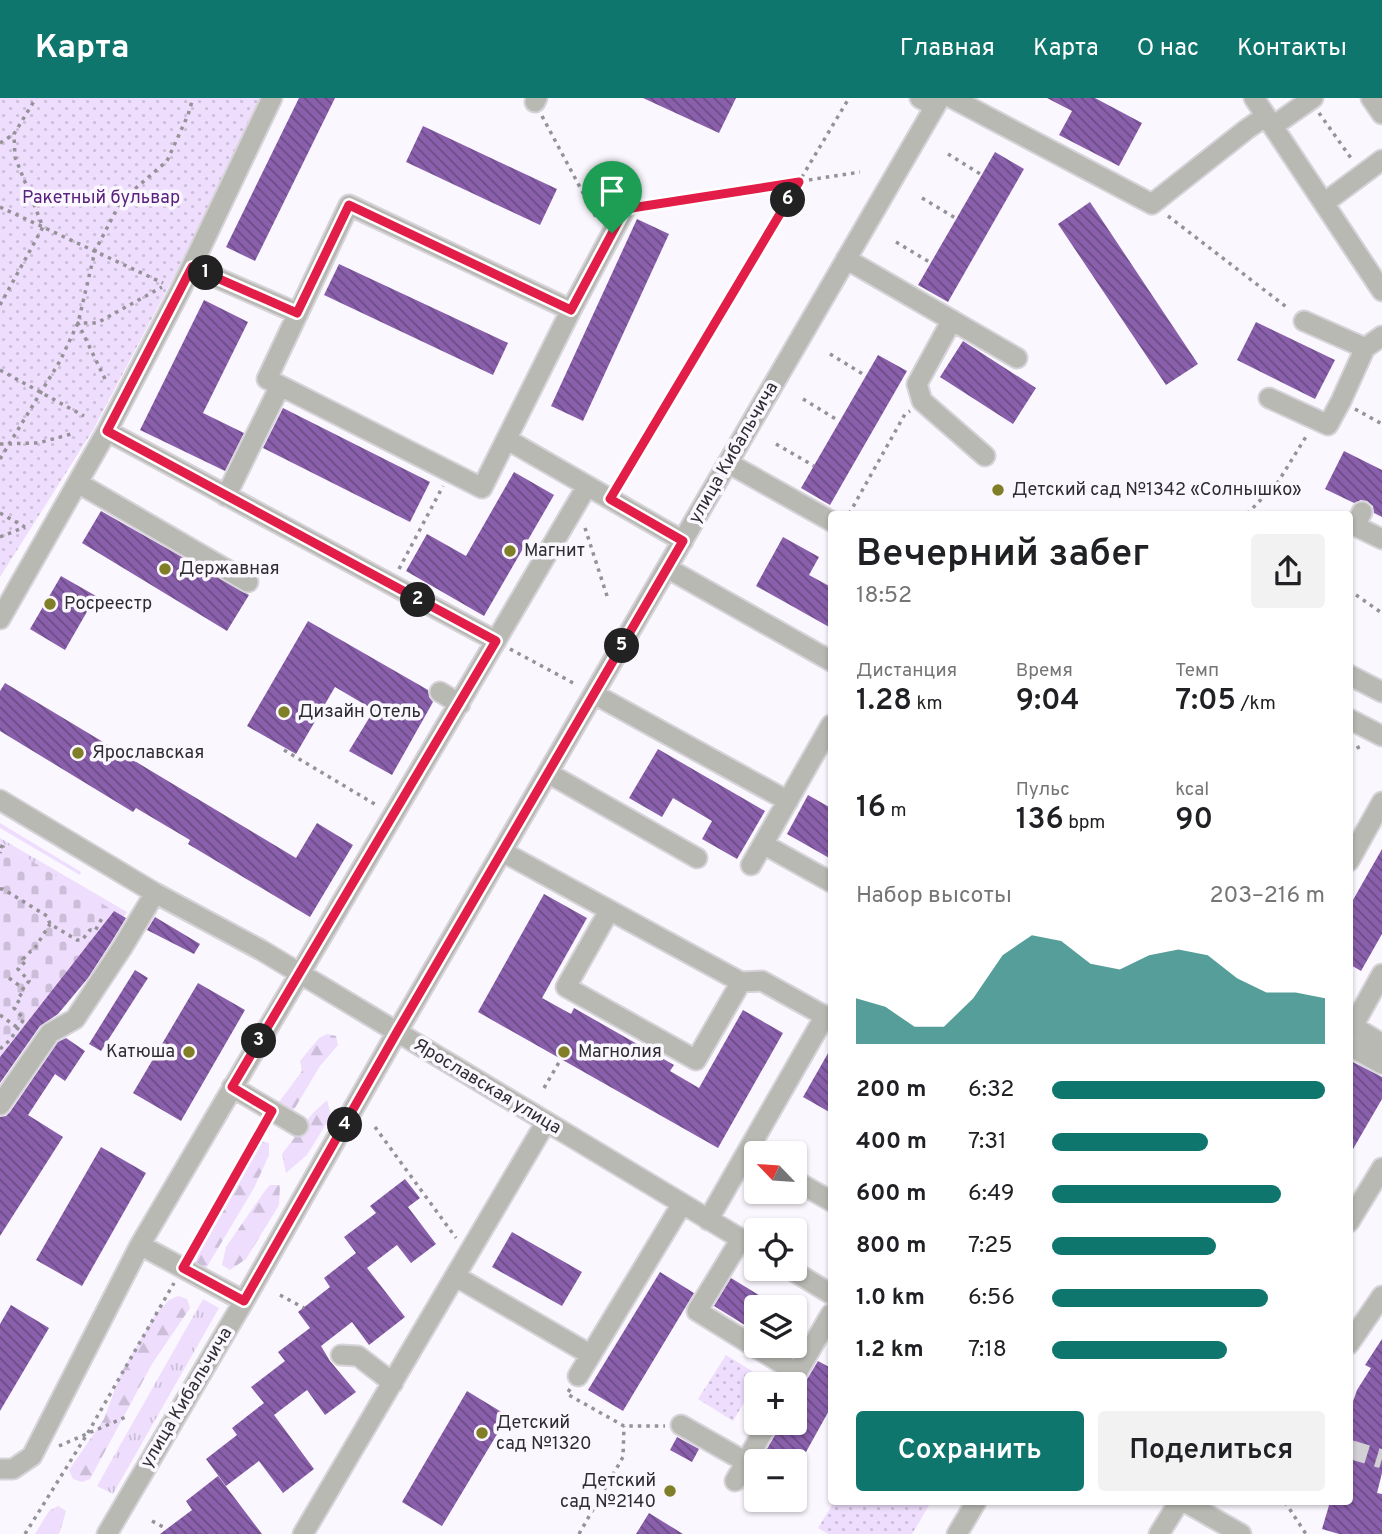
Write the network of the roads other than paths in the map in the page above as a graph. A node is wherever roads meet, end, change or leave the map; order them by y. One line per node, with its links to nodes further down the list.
1 (272, 98): 12 (street)
2 (1254, 98): 7 (street)
3 (1371, 98): 6 (street)
4 (1311, 99): 7 (street)
5 (937, 100): 7 (street); 11 (street, улица Кибальчича)
6 (1382, 114)
7 (1270, 121): 9 (street)
8 (1382, 160): 9 (street)
9 (1324, 203): 13 (street)
10 (625, 209): 14 (street)
11 (846, 259): 16 (street); 26 (street, улица Кибальчича)
12 (192, 267): 15 (street); 23 (street)
13 (1382, 291)
14 (571, 310): 15 (street); 24 (street)
15 (297, 313): 21 (street)
16 (952, 320): 20 (street); 25 (street)
17 (1304, 321): 19 (street)
18 (1382, 336): 19 (street)
19 (1365, 348): 22 (street)
20 (1017, 358)
21 (280, 386): 24 (street); 29 (street)
22 (1269, 398)
23 (107, 431): 27 (street); 29 (street)
24 (508, 440): 28 (street)
25 (985, 456)
26 (728, 463): 31 (street); 33 (street, улица Кибальчича)
27 (78, 483): 35 (street); 36 (street)
28 (587, 486): 33 (street); 37 (street)
29 (226, 495): 37 (street)
30 (1362, 512): 32 (street)
31 (828, 519)
32 (1382, 540)
33 (683, 541): 34 (street, улица Кибальчича)
34 (667, 568): 38 (street); 42 (street, улица Кибальчича)
35 (248, 582)
36 (0, 619)
37 (496, 641): 43 (street)
38 (828, 658)
39 (1353, 677): 41 (street)
40 (440, 692): 43 (street)
41 (1382, 692)
42 (594, 694): 47 (street, улица Кибальчича); 49 (street)
43 (460, 704): 59 (street)
44 (1353, 721): 46 (street)
45 (828, 730): 49 (street)
46 (1382, 736)
47 (548, 774): 52 (street, улица Кибальчича); 54 (street)
48 (0, 800): 57 (street, Ярославская улица)
49 (788, 801): 51 (street)
50 (1382, 802): 53 (street)
51 (763, 844): 55 (street); 56 (street)
52 (503, 852): 58 (street); 63 (street, улица Кибальчича)
53 (1353, 855)
54 (697, 858)
55 (751, 865)
56 (828, 880)
57 (155, 893): 59 (street, Ярославская улица); 68 (street)
58 (609, 911): 61 (street); 61 (street)
59 (299, 973): 63 (street, Ярославская улица); 67 (street)
60 (1382, 974): 62 (street)
61 (741, 982): 76 (street)
62 (1353, 1017): 64 (street)
63 (397, 1032): 69 (street, Ярославская улица); 84 (street, улица Кибальчича)
64 (1382, 1044)
65 (1353, 1048): 66 (street)
66 (1382, 1064)
67 (232, 1087): 70 (street); 78 (street)
68 (0, 1105)
69 (546, 1122): 74 (street, Ярославская улица); 80 (street)
70 (298, 1126)
71 (1382, 1168): 75 (street)
72 (807, 1187): 73 (street)
73 (828, 1199)
74 (682, 1204): 76 (street, Ярославская улица); 88 (street)
75 (1353, 1215)
76 (708, 1220): 77 (street, Ярославская улица)
77 (744, 1242)
78 (139, 1245): 84 (street); 96 (street)
79 (744, 1249): 89 (street)
80 (455, 1276): 88 (street); 92 (street)
81 (807, 1279): 82 (street)
82 (828, 1292)
83 (1382, 1296): 86 (street)
84 (244, 1301): 101 (street, улица Кибальчича)
85 (828, 1319): 90 (street)
86 (1353, 1338)
87 (341, 1355): 92 (street)
88 (591, 1355): 91 (street)
89 (785, 1372)
90 (797, 1372)
91 (578, 1376)
92 (393, 1383): 102 (street)
93 (681, 1425): 94 (street)
94 (744, 1461)
95 (744, 1465): 97 (street)
96 (0, 1469)
97 (735, 1481)
98 (974, 1505): 103 (street)
99 (1177, 1505): 104 (street)
100 (1190, 1505): 105 (street)
101 (107, 1534)
102 (303, 1534)
103 (957, 1534)
104 (1159, 1534)
105 (1241, 1534)

